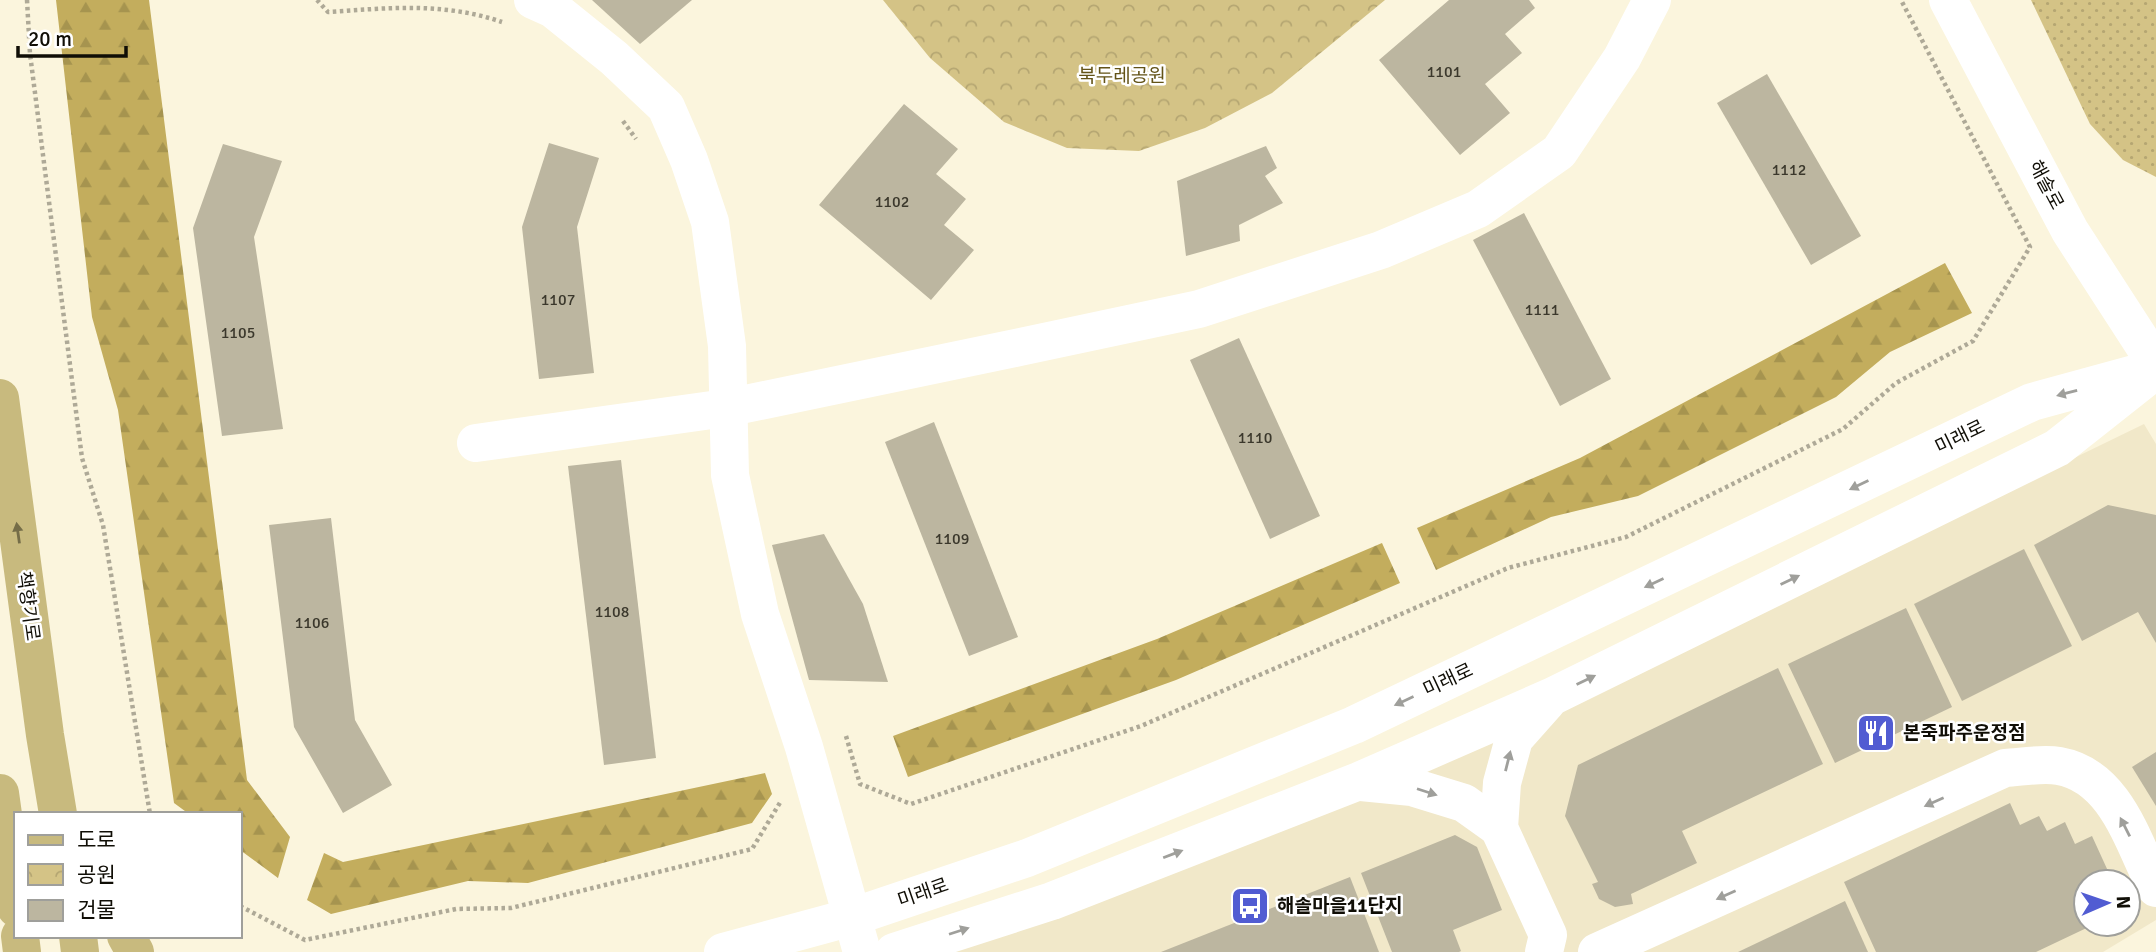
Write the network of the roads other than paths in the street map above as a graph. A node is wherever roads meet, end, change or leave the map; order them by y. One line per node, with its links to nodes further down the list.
1 (1652, 0): 6 (street)
2 (1948, 0): 4 (street, 해솔로)
3 (519, 12): 6 (street)
4 (2156, 367): 8 (street, one-way to 4); 17 (street, 미래로, one-way to 17)
5 (0, 398): 9 (main road, 책향기로, one-way to 5)
6 (726, 408): 7 (street); 17 (street)
7 (476, 443)
8 (1551, 697): 10 (street); 14 (street, one-way to 8)
9 (43, 722): 12 (main road, 책향기로); 13 (main road)
10 (1359, 781): 14 (street, one-way to 14); 20 (street, one-way to 10)
11 (0, 793): 16 (main road)
12 (58, 812)
13 (73, 812)
14 (1499, 828): 18 (street)
15 (2156, 888): 22 (street, one-way to 22)
16 (14, 894)
17 (857, 934): 19 (street, 미래로)
18 (1546, 944): 21 (street)
19 (723, 952)
20 (894, 952)
21 (1590, 952)
22 (1597, 952)

